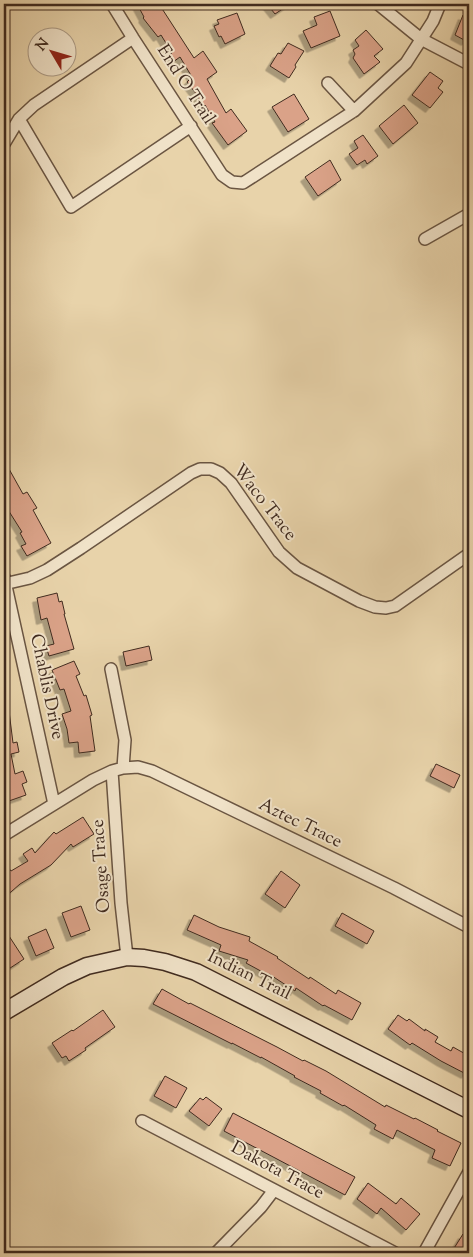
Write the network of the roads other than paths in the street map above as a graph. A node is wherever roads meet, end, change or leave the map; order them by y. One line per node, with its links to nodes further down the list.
1 (112, 4): 4 (street, End O Trail)
2 (378, 4): 5 (street)
3 (440, 4): 5 (street)
4 (133, 38): 9 (street); 10 (street, End O Trail)
5 (421, 39): 6 (street); 8 (street)
6 (469, 64)
7 (328, 82): 8 (street)
8 (354, 110): 10 (street, End O Trail)
9 (18, 120): 10 (street); 11 (street)
10 (191, 126)
11 (4, 144)
12 (469, 214): 13 (street)
13 (425, 239)
14 (469, 554): 15 (street, Waco Trace)
15 (4, 581): 18 (street, Chablis Drive)
16 (112, 669): 17 (street, Osage Trace)
17 (118, 770): 18 (street); 20 (street, Aztec Trace); 21 (street, Osage Trace)
18 (54, 804): 19 (street)
19 (4, 835)
20 (469, 927)
21 (127, 957): 22 (street, Indian Trail); 23 (street, Indian Trail)
22 (4, 1012)
23 (469, 1110)
24 (142, 1121): 26 (street, Dakota Trace)
25 (469, 1172): 29 (street)
26 (274, 1190): 27 (street); 28 (street, Dakota Trace)
27 (216, 1253)
28 (395, 1253)
29 (424, 1253)

